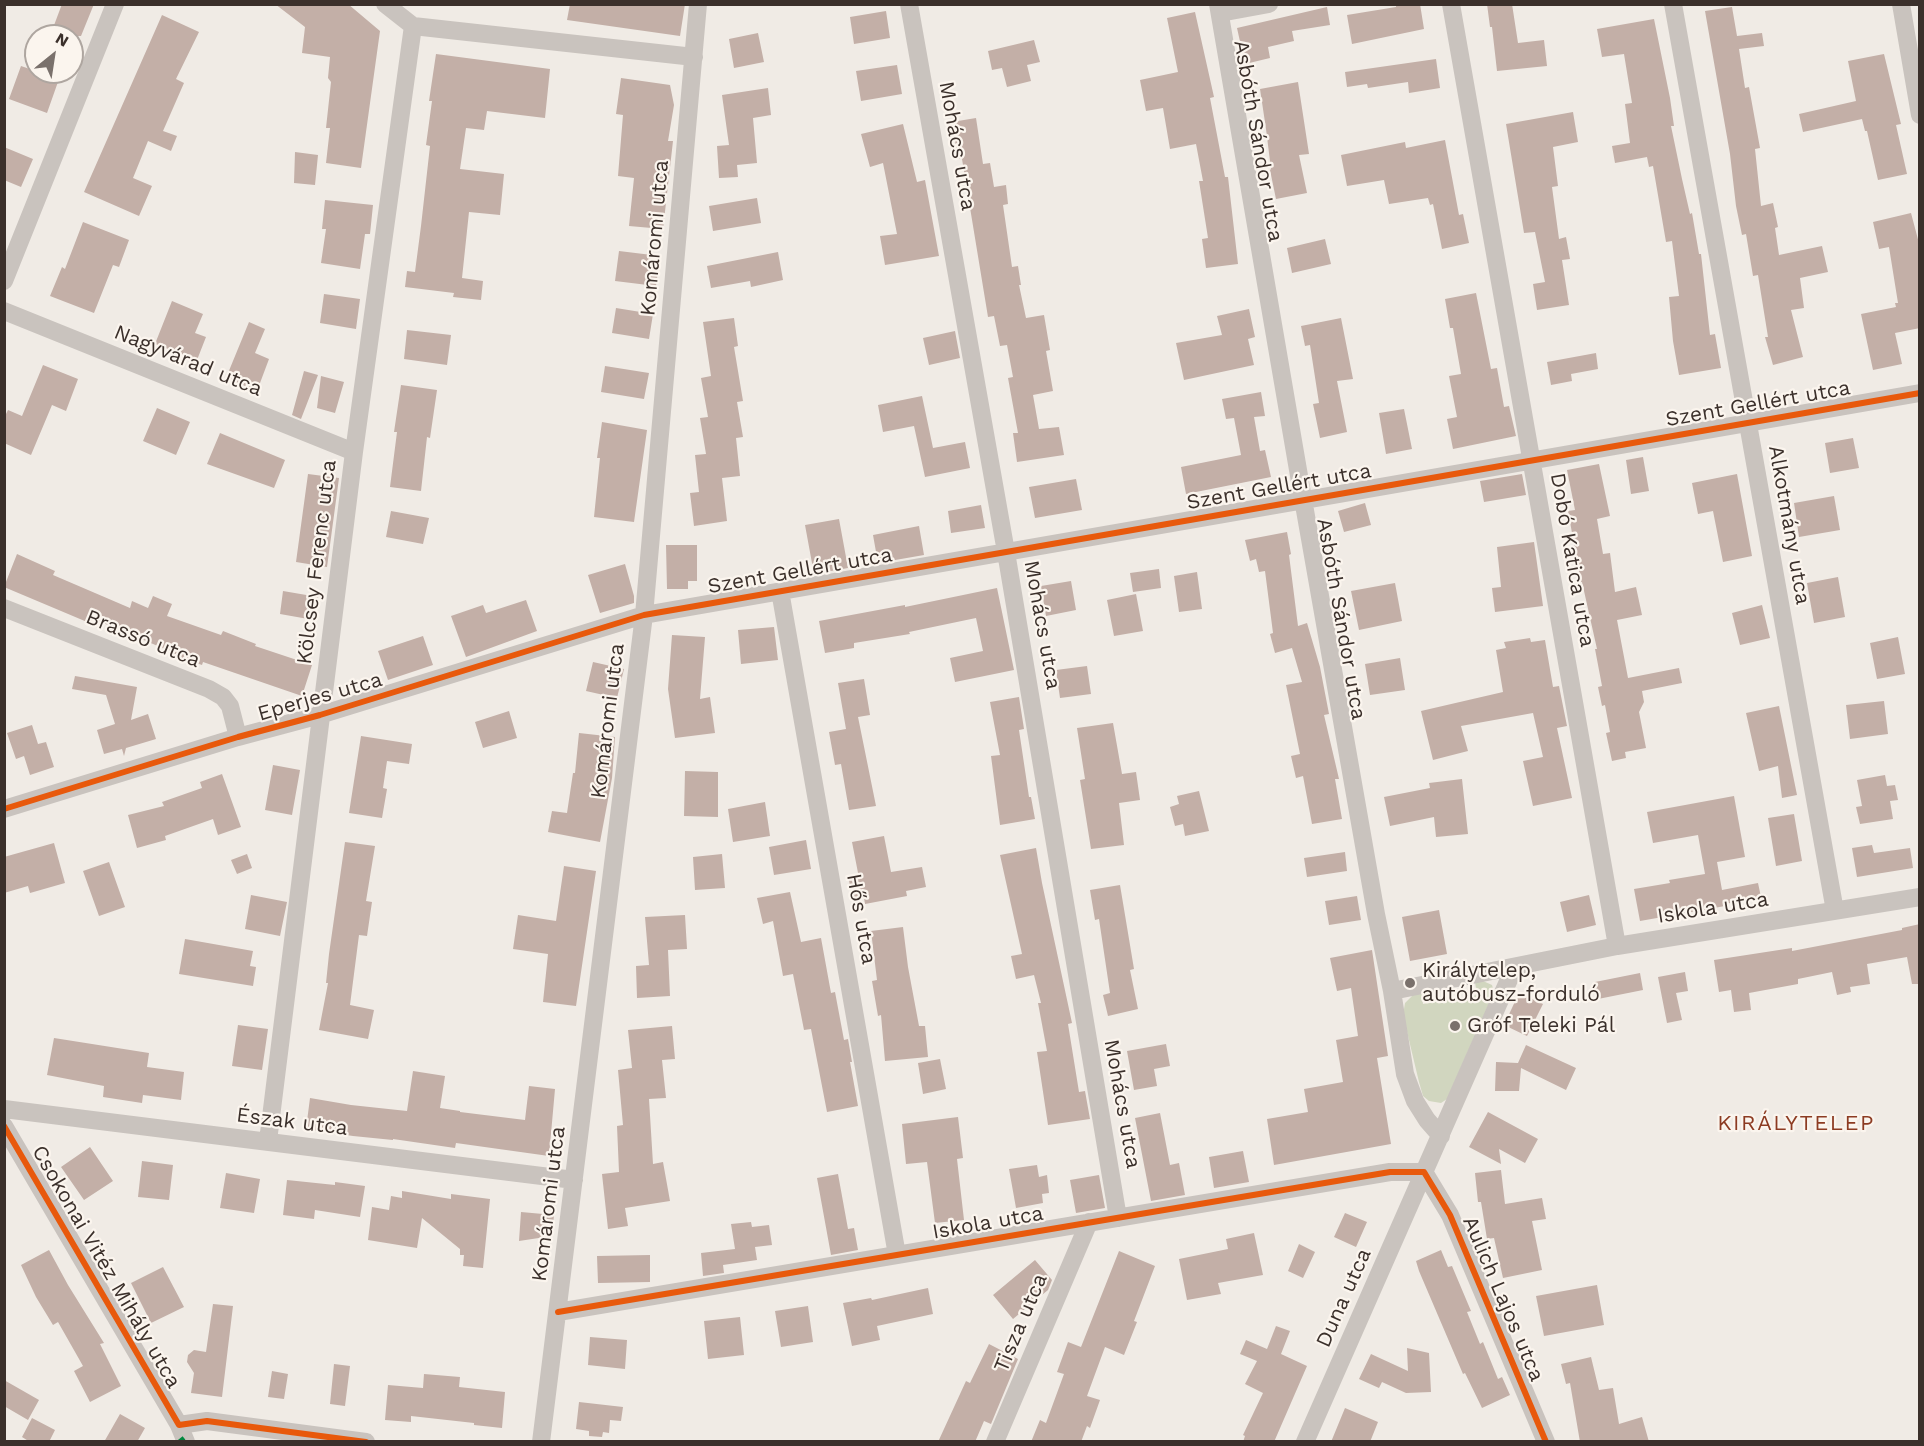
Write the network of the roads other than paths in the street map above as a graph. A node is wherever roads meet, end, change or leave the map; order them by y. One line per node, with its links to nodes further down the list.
1 (116, 4): 13 (street)
2 (385, 4): 10 (street)
3 (698, 4): 11 (street, Komáromi utca)
4 (909, 4): 20 (street, Mohács utca)
5 (1269, 4): 9 (street)
6 (1451, 4): 18 (street, Dobó Katica utca)
7 (1673, 4): 16 (street, Alkotmány utca)
8 (1901, 4): 12 (street)
9 (1219, 9): 19 (street, Asbóth Sándor utca)
10 (413, 26): 11 (street); 17 (street, Kölcsey Ferenc utca)
11 (694, 57): 23 (street, Komáromi utca)
12 (1920, 115)
13 (4, 281)
14 (4, 311): 17 (street, Nagyvárad utca)
15 (1920, 393): 16 (street, Szent Gellért utca)
16 (1748, 423): 18 (street, Szent Gellért utca); 28 (street, Alkotmány utca)
17 (354, 452): 24 (street, Kölcsey Ferenc utca)
18 (1532, 460): 19 (street, Szent Gellért utca); 29 (street, Dobó Katica utca)
19 (1303, 499): 20 (street, Szent Gellért utca); 31 (street, Asbóth Sándor utca)
20 (1006, 552): 21 (street, Szent Gellért utca); 38 (street, Mohács utca)
21 (780, 591): 23 (street, Szent Gellért utca); 40 (street, Hős utca)
22 (4, 608): 25 (street, Brassó utca)
23 (644, 615): 24 (street, Eperjes utca); 37 (street, Komáromi utca)
24 (320, 715): 25 (street, Eperjes utca); 35 (street, Kölcsey Ferenc utca)
25 (238, 737): 26 (street, Eperjes utca)
26 (4, 809)
27 (1920, 897): 28 (street, Iskola utca)
28 (1834, 911): 29 (street, Iskola utca)
29 (1617, 946): 30 (street, Iskola utca)
30 (1514, 968): 31 (street, Iskola utca); 34 (street, Duna utca)
31 (1392, 991): 34 (street, Asbóth Sándor utca)
32 (4, 1109): 35 (street, Észak utca)
33 (4, 1126): 42 (street, Csokonai Vitéz Mihály utca)
34 (1441, 1136): 36 (street, Duna utca)
35 (268, 1142): 37 (street, Észak utca)
36 (1424, 1172): 38 (street, Iskola utca); 46 (street, Duna utca); 47 (street, Aulich Lajos utca)
37 (574, 1180): 41 (street, Komáromi utca)
38 (1118, 1218): 39 (street, Iskola utca)
39 (1089, 1222): 40 (street, Iskola utca); 45 (street, Tisza utca)
40 (897, 1255): 41 (street, Iskola utca)
41 (558, 1312): 44 (street, Komáromi utca)
42 (182, 1433): 43 (street)
43 (366, 1442)
44 (541, 1442)
45 (995, 1442)
46 (1305, 1442)
47 (1546, 1442)

